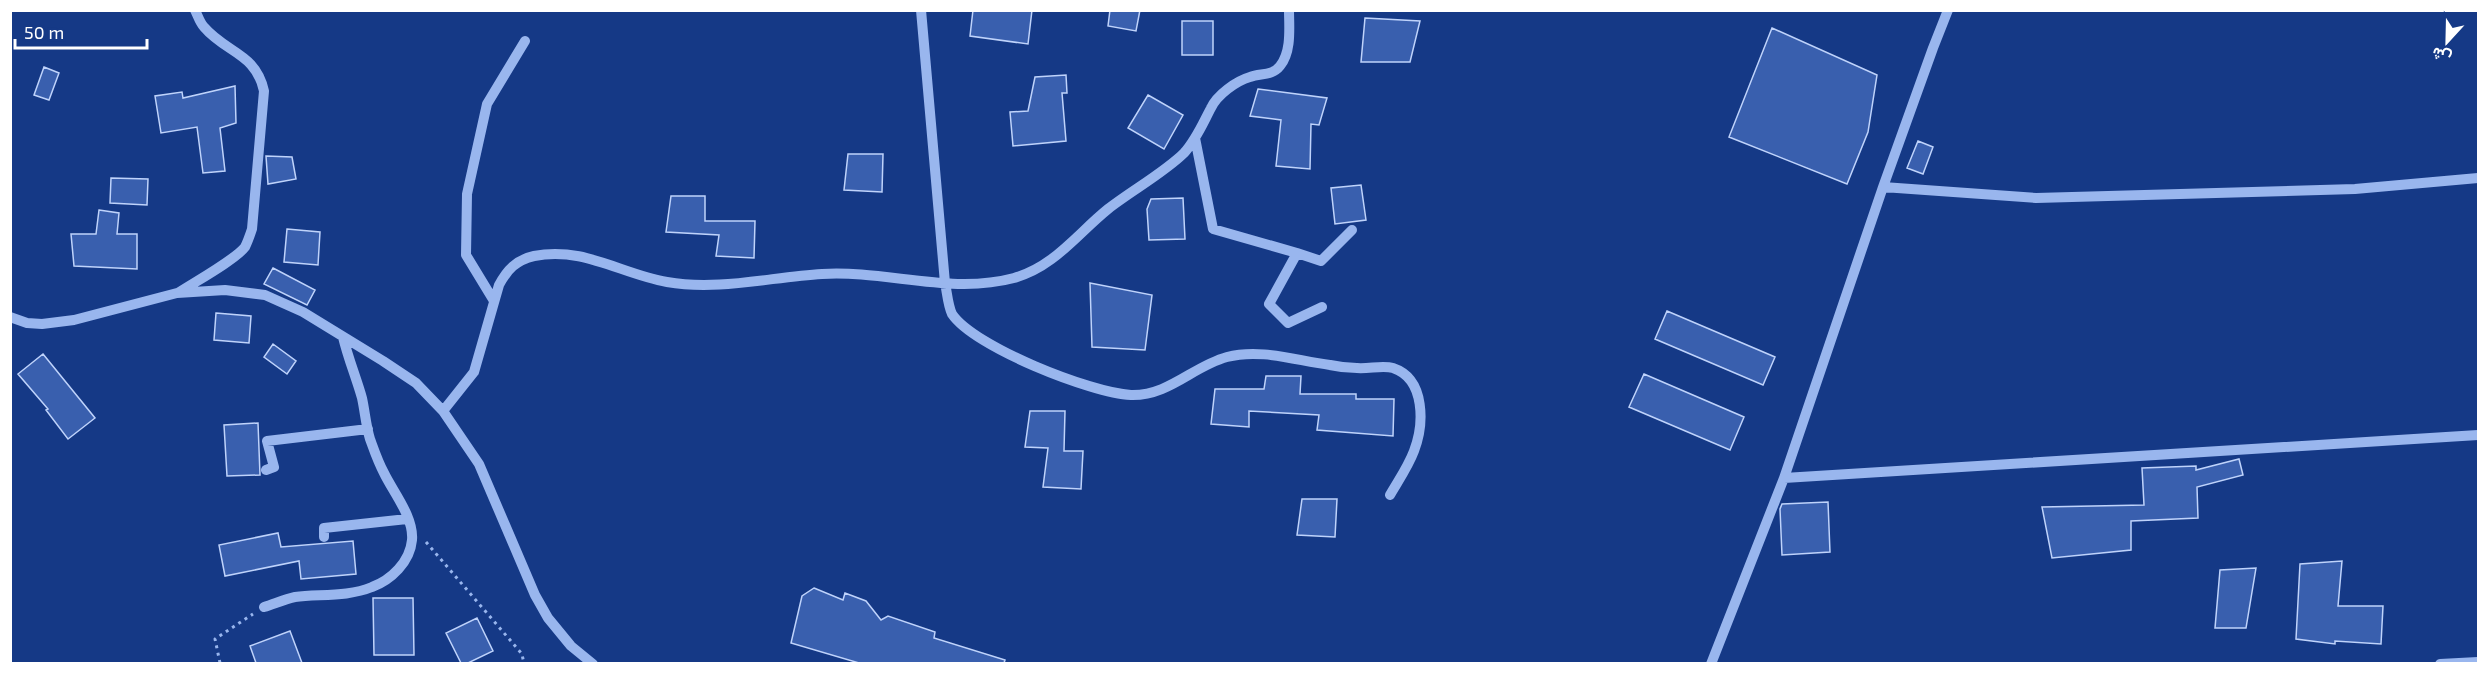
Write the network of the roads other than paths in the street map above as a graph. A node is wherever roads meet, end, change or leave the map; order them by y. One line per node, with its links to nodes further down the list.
1 (195, 10): 12 (street)
2 (921, 10): 11 (street)
3 (1289, 10): 6 (street)
4 (1948, 10): 8 (street)
5 (525, 40): 13 (street)
6 (1195, 138): 10 (street); 11 (street)
7 (2478, 178): 8 (street)
8 (1883, 188): 21 (street)
9 (1352, 230): 10 (street)
10 (1297, 253): 14 (street)
11 (945, 283): 13 (street); 22 (street)
12 (177, 293): 15 (street); 16 (street)
13 (494, 301): 17 (street)
14 (1322, 308)
15 (10, 317)
16 (343, 337): 17 (street); 18 (street)
17 (443, 411): 27 (street)
18 (368, 429): 20 (street); 23 (street)
19 (2478, 435): 21 (street)
20 (266, 470)
21 (1784, 478): 28 (street)
22 (1390, 495)
23 (407, 519): 24 (street); 25 (street)
24 (324, 537)
25 (264, 607)
26 (2478, 662): 29 (street)
27 (593, 663)
28 (1712, 663)
29 (2440, 663)

